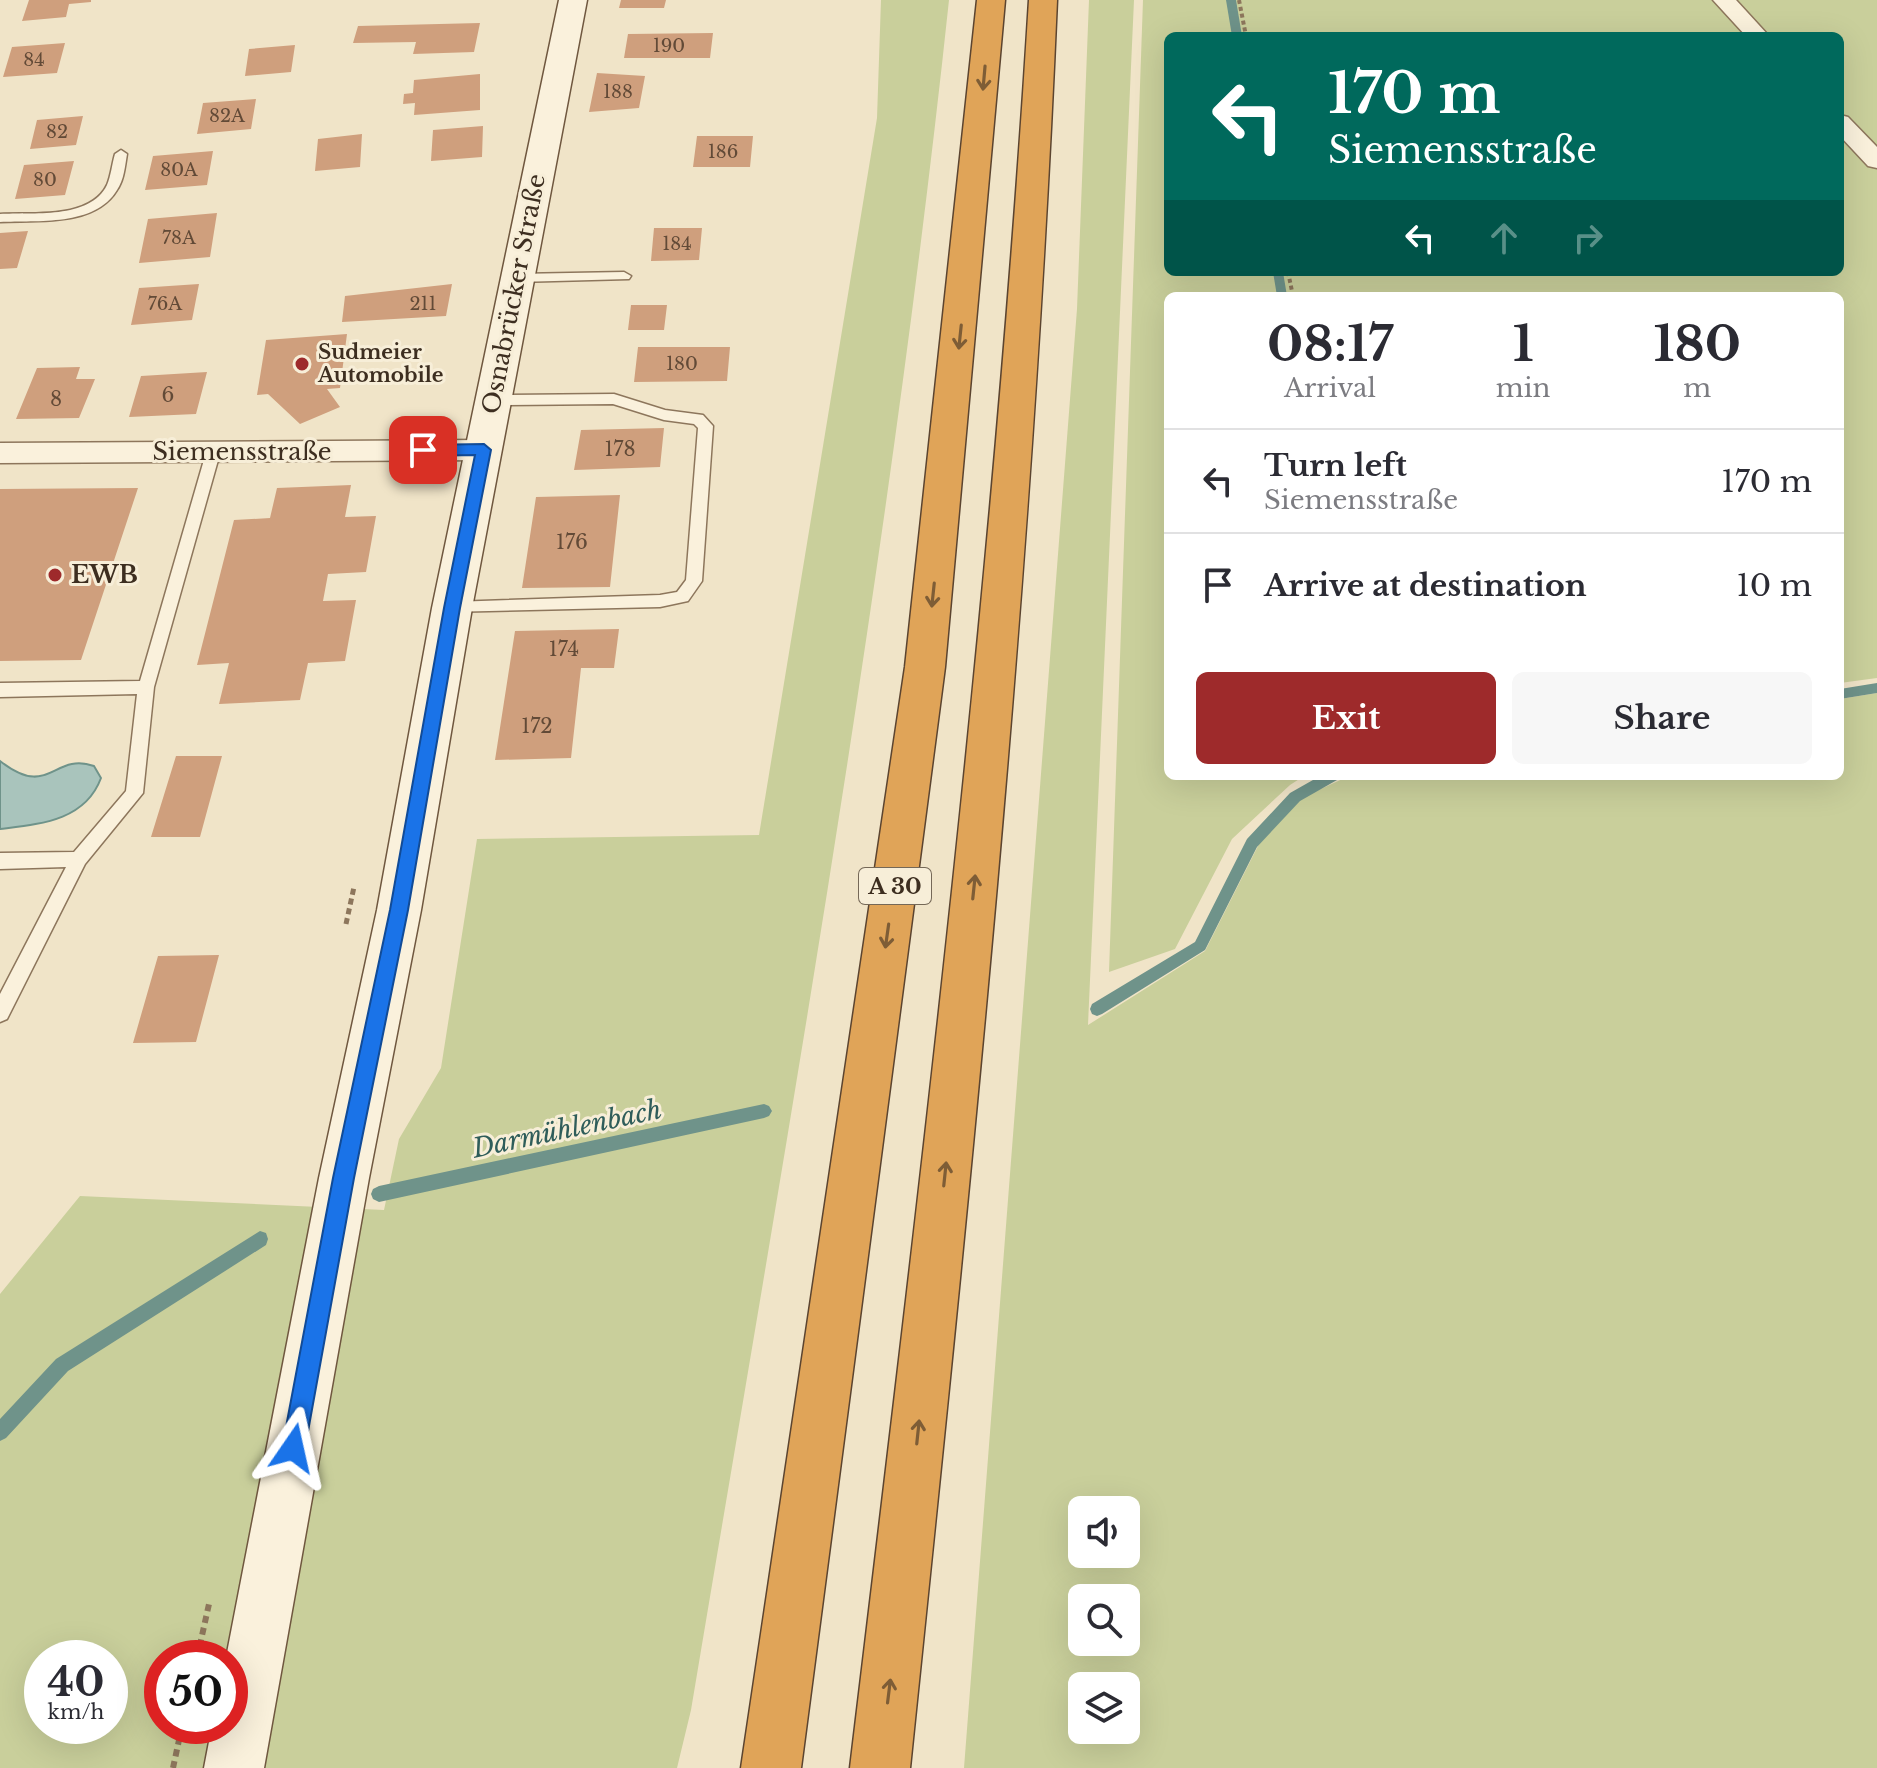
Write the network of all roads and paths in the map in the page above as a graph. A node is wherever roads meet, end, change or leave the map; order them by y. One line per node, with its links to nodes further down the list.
1 (573, 0): 13 (main road, Osnabrücker Straße)
2 (991, 0): 27 (highway, A 30, one-way to 27)
3 (1043, 0): 28 (highway, one-way to 3)
4 (1239, 0): 6 (path)
5 (1724, 0): 7 (street)
6 (1245, 32)
7 (1754, 32)
8 (1844, 126): 10 (street)
9 (121, 154): 11 (lane)
10 (1877, 161)
11 (0, 218)
12 (624, 276): 13 (lane)
13 (517, 278): 14 (main road, Osnabrücker Straße)
14 (494, 400): 15 (main road, Osnabrücker Straße); 18 (lane)
15 (484, 450): 17 (street, Siemensstraße); 18 (main road, Osnabrücker Straße)
16 (0, 453): 17 (street, Siemensstraße)
17 (213, 453): 19 (lane)
18 (452, 608): 26 (main road, Osnabrücker Straße)
19 (146, 687): 20 (lane); 21 (lane)
20 (0, 690)
21 (79, 859): 22 (lane); 23 (lane)
22 (0, 861)
23 (0, 1013)
24 (178, 1744): 25 (path)
25 (173, 1768)
26 (234, 1768)
27 (771, 1768)
28 (880, 1768)

